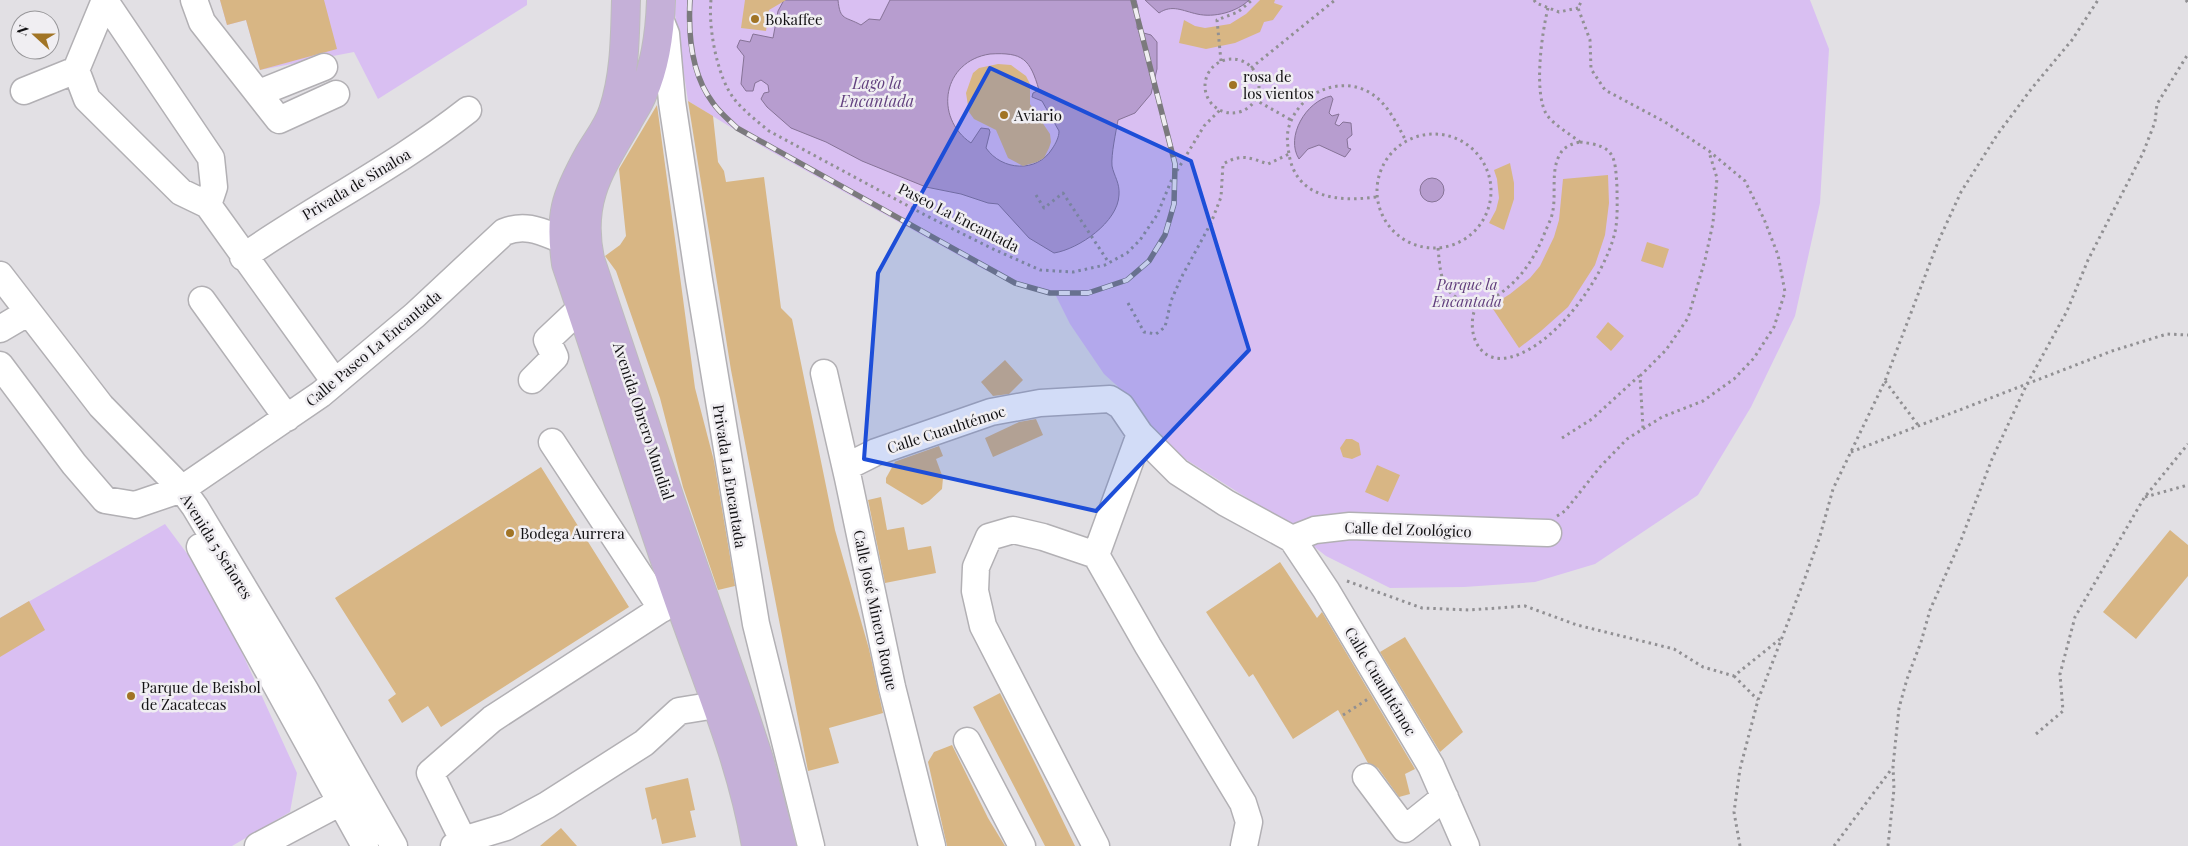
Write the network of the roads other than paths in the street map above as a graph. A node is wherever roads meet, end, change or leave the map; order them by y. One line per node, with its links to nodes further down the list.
1 (105, 0): 6 (street); 13 (street)
2 (194, 0): 8 (street)
3 (626, 0): 14 (main road, Avenida Obrero Mundial)
4 (661, 11): 10 (main road, Avenida Obrero Mundial); 11 (street, Privada La Encantada)
5 (324, 67): 8 (street)
6 (76, 70): 7 (street); 13 (street)
7 (24, 91)
8 (259, 93): 9 (street)
9 (336, 94)
10 (643, 95): 11 (street); 35 (main road, Avenida Obrero Mundial)
11 (672, 102): 47 (street, Privada La Encantada)
12 (468, 110): 15 (street, Privada de Sinaloa)
13 (208, 205): 15 (street)
14 (563, 240): 19 (main road, Avenida Obrero Mundial); 24 (street, Calle Paseo La Encantada)
15 (244, 257): 24 (street)
16 (0, 275): 29 (street, Avenida 5 Señores)
17 (0, 296): 20 (street, Avenida 5 Señores)
18 (202, 300): 25 (street)
19 (581, 308): 23 (street); 33 (main road, Avenida Obrero Mundial)
20 (9, 324): 29 (street, Avenida 5 Señores)
21 (0, 365): 29 (street, Calle Paseo La Encantada)
22 (824, 373): 28 (street, Calle José Minero Roque)
23 (532, 380)
24 (335, 382): 25 (street, Calle Paseo La Encantada)
25 (287, 418): 29 (street, Calle Paseo La Encantada)
26 (1140, 434): 28 (street, Calle Cuauhtémoc); 31 (street); 32 (street)
27 (552, 442): 33 (street)
28 (846, 467): 48 (street, Calle José Minero Roque)
29 (174, 492): 34 (street, Avenida 5 Señores)
30 (1550, 526): 31 (street, Calle del Zoológico)
31 (1292, 539): 38 (street, Calle Cuauhtémoc)
32 (1096, 554): 50 (street); 51 (street)
33 (670, 604): 35 (main road, Avenida Obrero Mundial); 41 (street)
34 (294, 695): 39 (street, Avenida 5 Señores); 44 (street, Avenida 5 Señores)
35 (728, 702): 41 (street); 45 (main road, Avenida Obrero Mundial); 46 (main road, Avenida Obrero Mundial)
36 (966, 741): 49 (street)
37 (1366, 777): 38 (street)
38 (1444, 797): 40 (street, Calle Cuauhtémoc)
39 (330, 808): 42 (street); 43 (street, Avenida 5 Señores)
40 (1462, 838)
41 (458, 843)
42 (258, 846)
43 (365, 846)
44 (394, 846)
45 (756, 846)
46 (782, 846)
47 (811, 846)
48 (932, 846)
49 (1022, 846)
50 (1096, 846)
51 (1244, 846)

